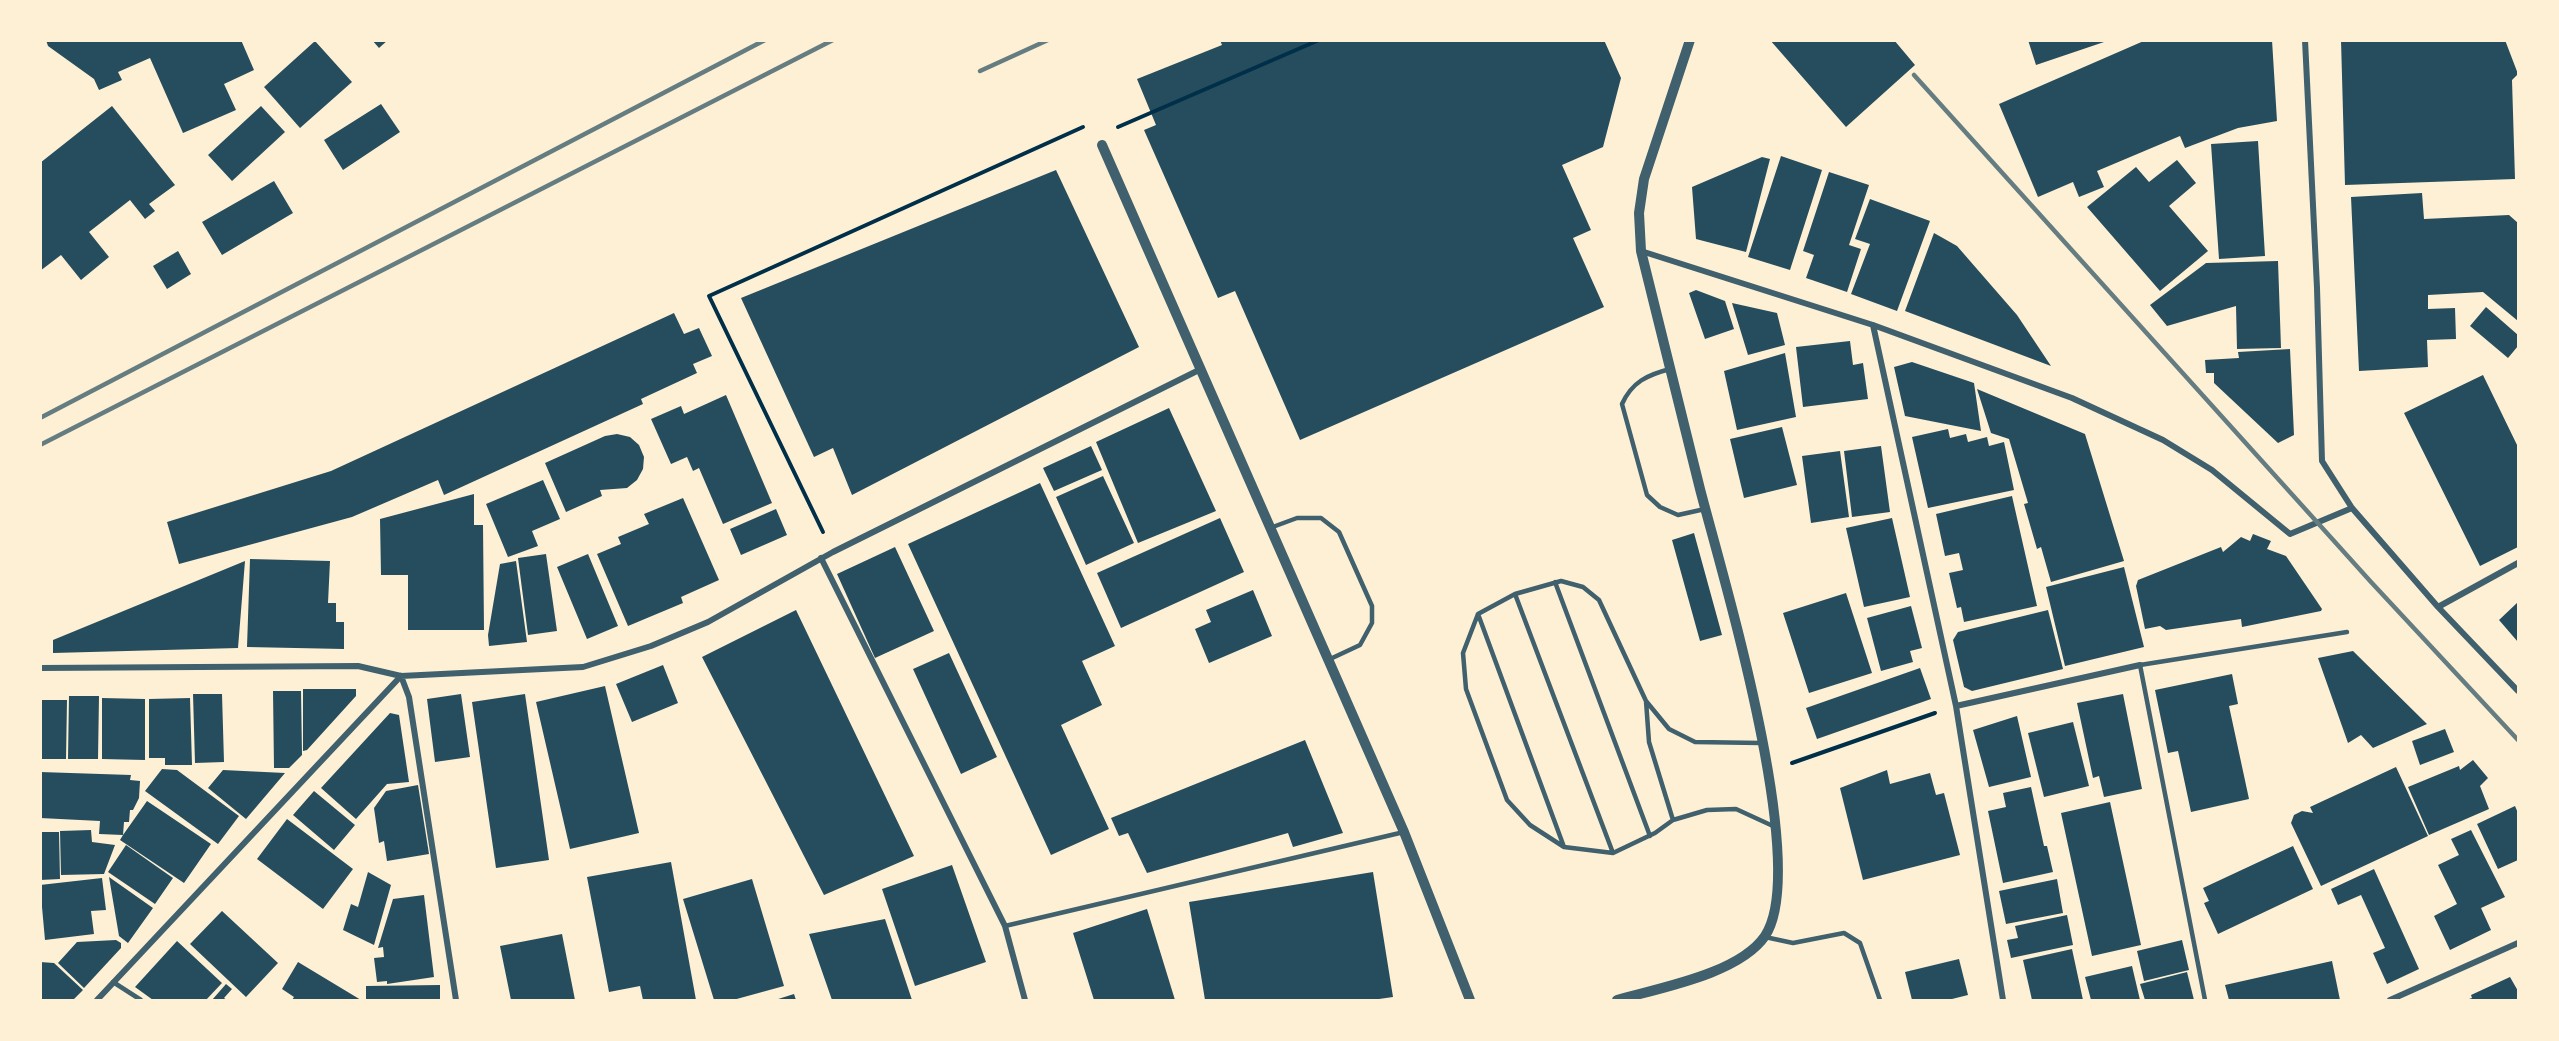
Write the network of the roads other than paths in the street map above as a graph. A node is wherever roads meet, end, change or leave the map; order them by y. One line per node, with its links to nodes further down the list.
1 (1690, 40): 4 (street)
2 (2305, 40): 8 (street)
3 (1100, 140): 6 (street)
4 (1641, 251): 5 (street); 7 (street)
5 (1873, 325): 8 (street); 24 (street)
6 (1201, 369): 10 (street); 11 (street)
7 (1670, 369): 9 (street); 9 (lane)
8 (2352, 508): 15 (street)
9 (1705, 509): 25 (street)
10 (1270, 528): 18 (street); 18 (lane)
11 (820, 558): 21 (street); 32 (street)
12 (2518, 563): 15 (street)
13 (1555, 582): 14 (lane); 23 (lane); 29 (lane)
14 (1515, 594): 16 (lane); 31 (lane)
15 (2438, 607): 22 (street)
16 (1478, 614): 30 (lane); 30 (lane)
17 (2347, 632): 19 (lane)
18 (1328, 660): 28 (street)
19 (2140, 665): 24 (street); 44 (lane)
20 (40, 668): 21 (street)
21 (401, 676): 35 (street); 38 (street)
22 (2518, 691)
23 (1646, 701): 25 (lane); 26 (lane)
24 (1956, 706): 43 (street)
25 (1762, 743): 27 (street)
26 (1673, 820): 27 (lane); 29 (lane)
27 (1775, 828): 33 (street)
28 (1404, 832): 32 (lane); 40 (street)
29 (1650, 836): 31 (lane)
30 (1564, 847): 31 (lane)
31 (1613, 853)
32 (1005, 926): 39 (street)
33 (1764, 937): 41 (street); 42 (lane)
34 (2518, 943): 45 (street)
35 (113, 982): 36 (street); 37 (lane)
36 (97, 1000)
37 (141, 1000)
38 (456, 1000)
39 (1025, 1000)
40 (1470, 1000)
41 (1617, 1000)
42 (1880, 1000)
43 (2003, 1000)
44 (2205, 1000)
45 (2390, 1000)

